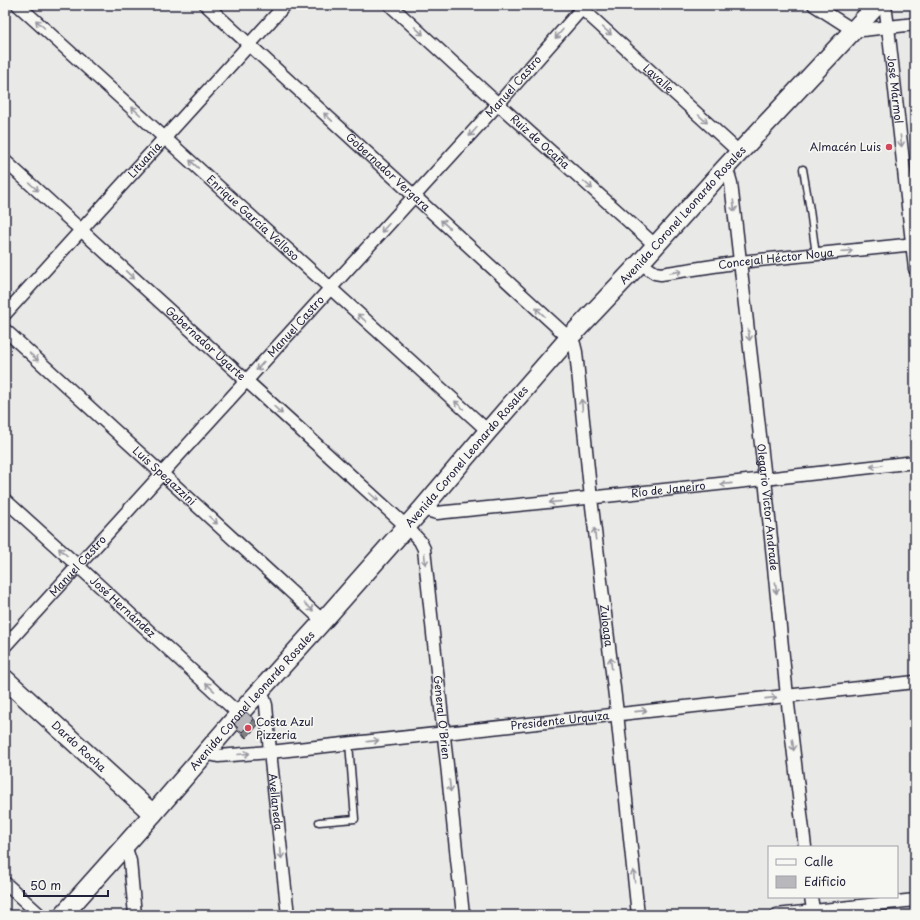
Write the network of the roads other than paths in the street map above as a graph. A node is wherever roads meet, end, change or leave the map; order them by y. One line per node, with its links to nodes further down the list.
1 (18, 5): 14 (street, Enrique García Velloso, one-way to 1)
2 (206, 5): 12 (street, Gobernador Vergara)
3 (285, 5): 12 (street, Lituania)
4 (390, 5): 13 (street, Ruiz de Ocaña, one-way to 13)
5 (814, 5): 11 (street)
6 (876, 5): 11 (street, Avenida Coronel Leonardo Rosales)
7 (885, 5): 10 (street, José Mármol)
8 (581, 6): 13 (street, Manuel Castro, one-way to 13); 15 (street, Lavalle, one-way to 15)
9 (915, 24): 10 (street)
10 (888, 27): 11 (street); 21 (street, José Mármol, one-way to 21)
11 (853, 30): 15 (street, Avenida Coronel Leonardo Rosales)
12 (249, 44): 14 (street, Lituania); 19 (street, Gobernador Vergara, one-way to 12)
13 (498, 104): 19 (street, Manuel Castro, one-way to 19); 22 (street, Ruiz de Ocaña, one-way to 22)
14 (165, 137): 20 (street, Lituania); 27 (street, Enrique García Velloso, one-way to 14)
15 (739, 152): 17 (street, Avenida Coronel Leonardo Rosales)
16 (5, 161): 20 (street, Gobernador Ugarte, one-way to 20)
17 (724, 169): 22 (street, Avenida Coronel Leonardo Rosales); 24 (street, Olegario Víctor Andrade, one-way to 24)
18 (803, 169): 23 (lane)
19 (414, 196): 27 (street, Manuel Castro, one-way to 27); 30 (street, Gobernador Vergara, one-way to 19)
20 (82, 230): 28 (street, Lituania); 31 (street, Gobernador Ugarte, one-way to 31)
21 (914, 244): 23 (street, Concejal Héctor Noya, one-way to 21); 26 (street, José Mármol)
22 (655, 245): 25 (street, Avenida Coronel Leonardo Rosales)
23 (816, 255): 24 (street, Concejal Héctor Noya)
24 (740, 262): 25 (street, Concejal Héctor Noya, one-way to 24); 35 (street, Olegario Víctor Andrade, one-way to 35)
25 (640, 263): 30 (street, Avenida Coronel Leonardo Rosales)
26 (915, 269)
27 (330, 289): 31 (street, Manuel Castro, one-way to 31); 32 (street, Enrique García Velloso, one-way to 27)
28 (5, 314)
29 (5, 330): 34 (street, Luis Spegazzini, one-way to 34)
30 (569, 338): 32 (street, Avenida Coronel Leonardo Rosales); 36 (street, Zuloaga, one-way to 30)
31 (246, 381): 34 (street, Manuel Castro); 39 (street, Gobernador Ugarte, one-way to 39)
32 (488, 431): 38 (street, Avenida Coronel Leonardo Rosales)
33 (915, 462): 35 (street, Río de Janeiro, one-way to 35)
34 (162, 473): 40 (street, Manuel Castro); 41 (street, Luis Spegazzini, one-way to 41)
35 (765, 479): 36 (street, Río de Janeiro, one-way to 36); 46 (street, Olegario Víctor Andrade, one-way to 46)
36 (591, 498): 38 (street, Río de Janeiro, one-way to 38); 48 (street, Zuloaga, one-way to 36)
37 (5, 500): 40 (street, José Hernández, one-way to 37)
38 (422, 509): 39 (street, Avenida Coronel Leonardo Rosales)
39 (406, 526): 41 (street, Avenida Coronel Leonardo Rosales); 49 (street, General O'Brien, one-way to 49)
40 (78, 566): 42 (street, Manuel Castro); 47 (street, José Hernández, one-way to 40)
41 (323, 620): 45 (street, Avenida Coronel Leonardo Rosales)
42 (5, 646)
43 (5, 680): 53 (street, Dardo Rocha)
44 (915, 682): 46 (street, Presidente Urquiza)
45 (261, 690): 47 (street, Avenida Coronel Leonardo Rosales); 51 (street, Avellaneda)
46 (787, 696): 48 (street, Presidente Urquiza, one-way to 46); 56 (street, Olegario Víctor Andrade, one-way to 56)
47 (239, 714): 52 (street, Avenida Coronel Leonardo Rosales)
48 (617, 714): 49 (street, Presidente Urquiza); 66 (street, Zuloaga, one-way to 48)
49 (444, 733): 50 (street, Presidente Urquiza, one-way to 49); 65 (street, General O'Brien, one-way to 65)
50 (349, 743): 51 (street, Presidente Urquiza); 54 (lane)
51 (270, 752): 52 (street, Presidente Urquiza, one-way to 51); 64 (street, Avellaneda, one-way to 64)
52 (205, 753): 53 (street, Avenida Coronel Leonardo Rosales)
53 (153, 814): 55 (street, Avenida Coronel Leonardo Rosales)
54 (319, 822)
55 (125, 845): 62 (street, Avenida Coronel Leonardo Rosales); 63 (street)
56 (805, 846)
57 (5, 883): 61 (street)
58 (811, 898): 60 (street)
59 (915, 900): 60 (street)
60 (813, 913): 67 (street)
61 (40, 915)
62 (63, 915)
63 (136, 915)
64 (288, 915)
65 (463, 915)
66 (638, 915)
67 (777, 915)

